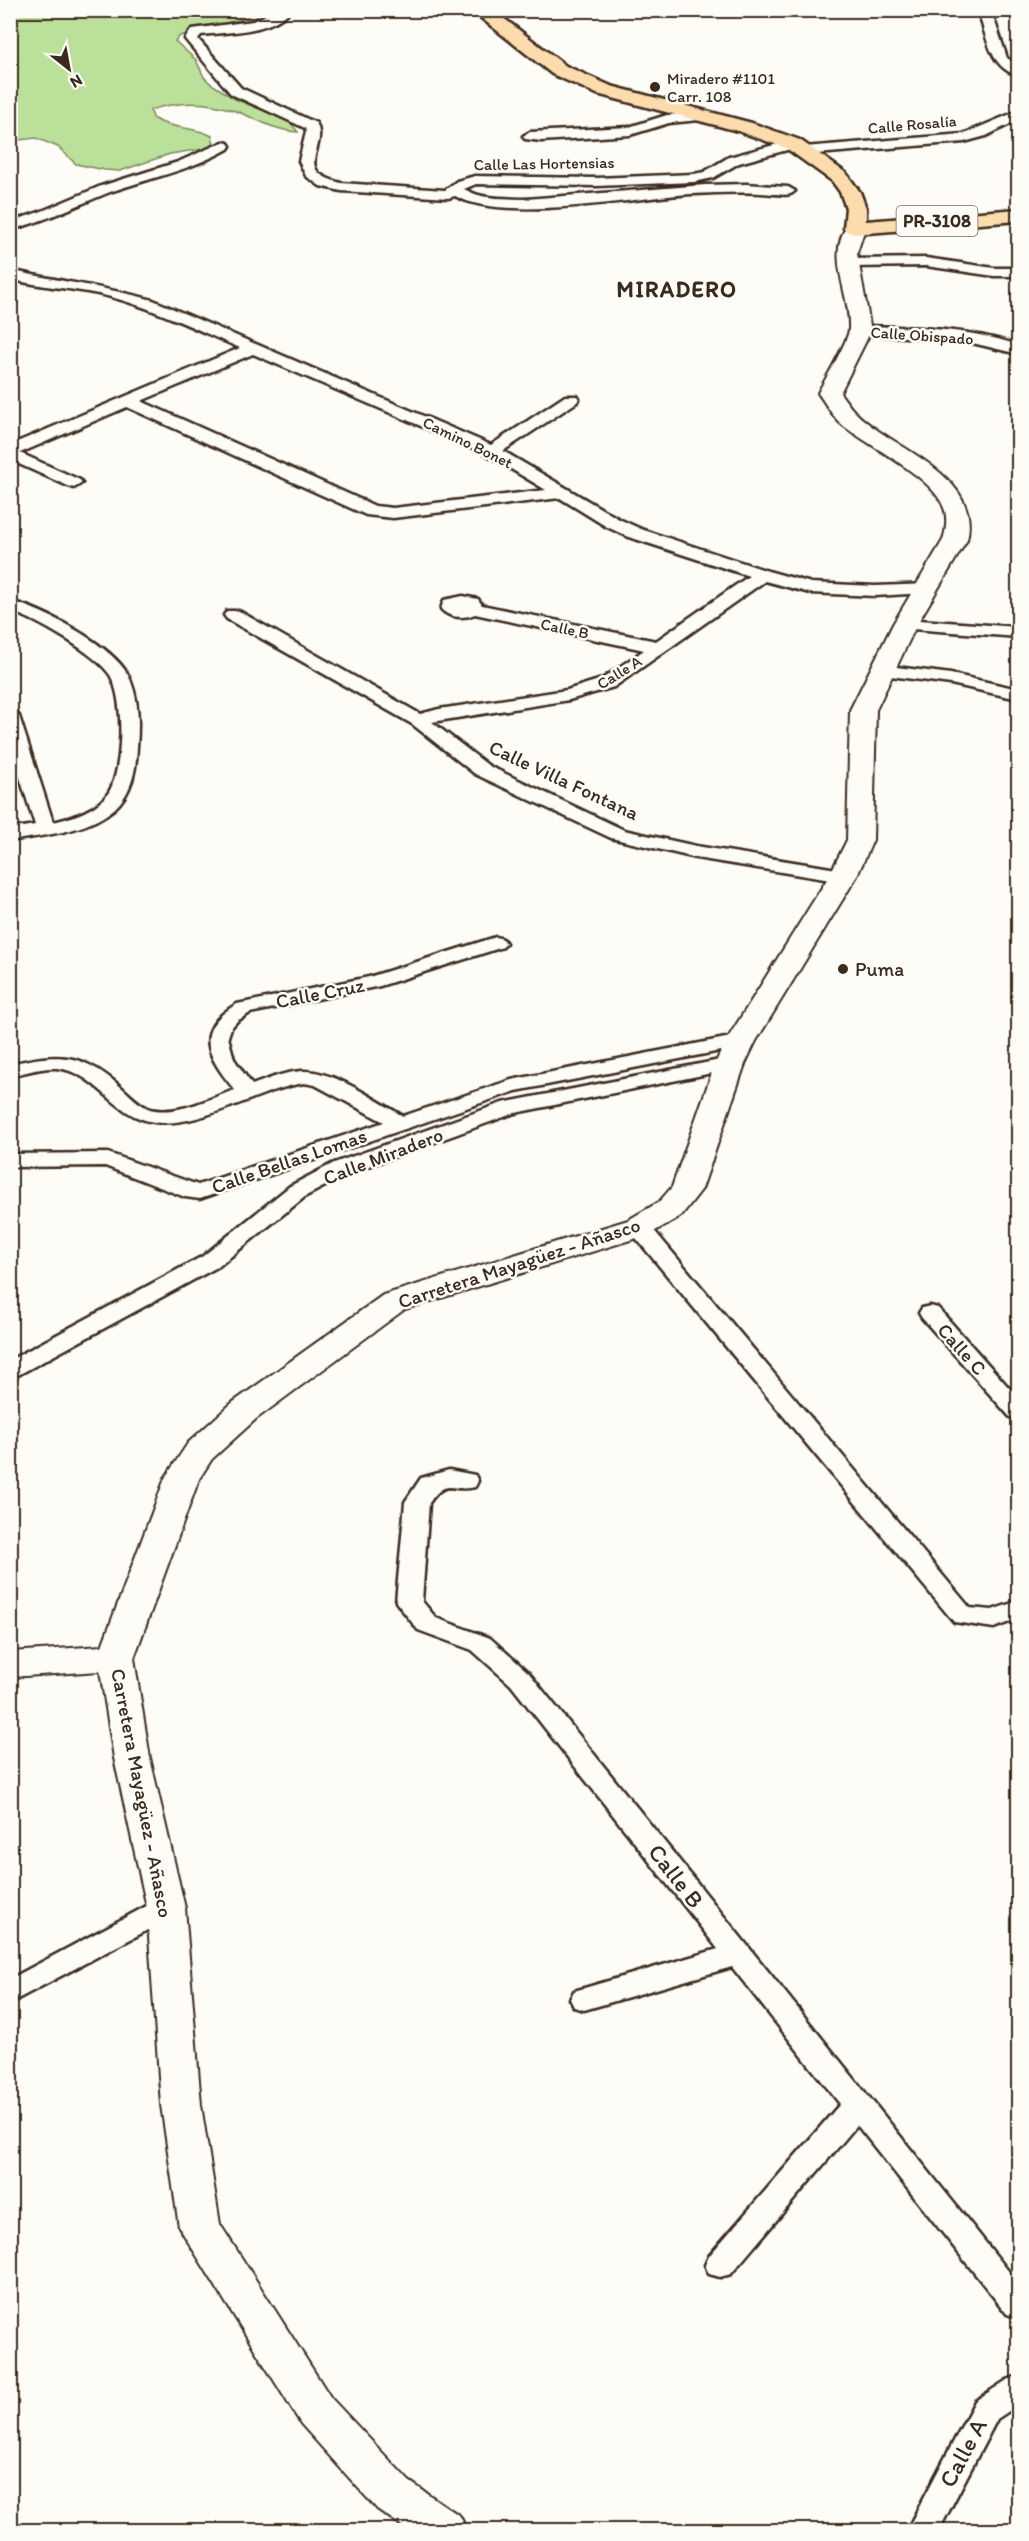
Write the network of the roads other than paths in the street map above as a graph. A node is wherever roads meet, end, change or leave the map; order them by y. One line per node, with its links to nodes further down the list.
1 (285, 10): 10 (street, Calle Las Hortensias)
2 (480, 10): 5 (main road)
3 (984, 10): 4 (street)
4 (1018, 71)
5 (704, 116): 7 (street); 9 (main road)
6 (1018, 116): 9 (street, Calle Rosalía)
7 (530, 136)
8 (224, 146): 16 (street)
9 (798, 147): 10 (street, Calle Las Hortensias); 12 (main road)
10 (455, 190): 11 (street)
11 (788, 191)
12 (850, 192): 15 (main road); 17 (main road)
13 (1018, 207): 15 (main road, PR-3108)
14 (1018, 215): 15 (main road, PR-3108)
15 (933, 218): 17 (main road, PR-3108); 17 (main road)
16 (10, 226)
17 (852, 241): 18 (street); 20 (main road)
18 (1018, 272)
19 (10, 274): 21 (street, Camino Bonet)
20 (860, 331): 22 (street, Calle Obispado); 30 (main road, Carretera Mayagüez - Añasco)
21 (252, 349): 24 (street); 25 (street, Camino Bonet)
22 (1018, 350)
23 (571, 399): 25 (street)
24 (129, 402): 26 (street); 28 (street)
25 (492, 451): 28 (street, Camino Bonet)
26 (10, 452): 27 (street)
27 (74, 483)
28 (562, 493): 29 (street, Camino Bonet)
29 (762, 575): 30 (street, Camino Bonet); 36 (street, Calle A)
30 (926, 588): 34 (main road, Carretera Mayagüez - Añasco)
31 (10, 606): 41 (street)
32 (474, 609): 36 (street, Calle B)
33 (233, 615): 40 (street, Calle Villa Fontana)
34 (905, 624): 35 (street); 37 (main road, Carretera Mayagüez - Añasco)
35 (1018, 632)
36 (657, 647): 40 (street, Calle A)
37 (881, 670): 38 (street); 43 (main road, Carretera Mayagüez - Añasco)
38 (1018, 694)
39 (10, 716): 41 (street)
40 (418, 720): 43 (street, Calle Villa Fontana)
41 (46, 828): 42 (street)
42 (10, 835)
43 (843, 876): 45 (main road, Carretera Mayagüez - Añasco)
44 (496, 943): 47 (street, Calle Cruz)
45 (736, 1052): 48 (street, Calle Bellas Lomas); 50 (main road, Carretera Mayagüez - Añasco); 52 (street, Calle Miradero)
46 (10, 1070): 47 (street)
47 (248, 1093): 48 (street)
48 (401, 1123): 49 (street, Calle Bellas Lomas)
49 (10, 1161)
50 (639, 1227): 55 (street); 56 (main road, Carretera Mayagüez - Añasco)
51 (930, 1313): 53 (street, Calle C)
52 (10, 1370)
53 (1018, 1412)
54 (466, 1480): 59 (street, Calle B)
55 (1018, 1610)
56 (116, 1658): 57 (main road); 58 (main road, Carretera Mayagüez - Añasco)
57 (10, 1665)
58 (166, 1908): 60 (street); 66 (main road, Carretera Mayagüez - Añasco)
59 (739, 1954): 61 (street); 62 (street, Calle B)
60 (10, 1992)
61 (584, 1999)
62 (856, 2106): 63 (street); 64 (street, Calle B)
63 (720, 2265)
64 (1015, 2293)
65 (1018, 2389): 67 (street, Calle A)
66 (444, 2530)
67 (923, 2530)

